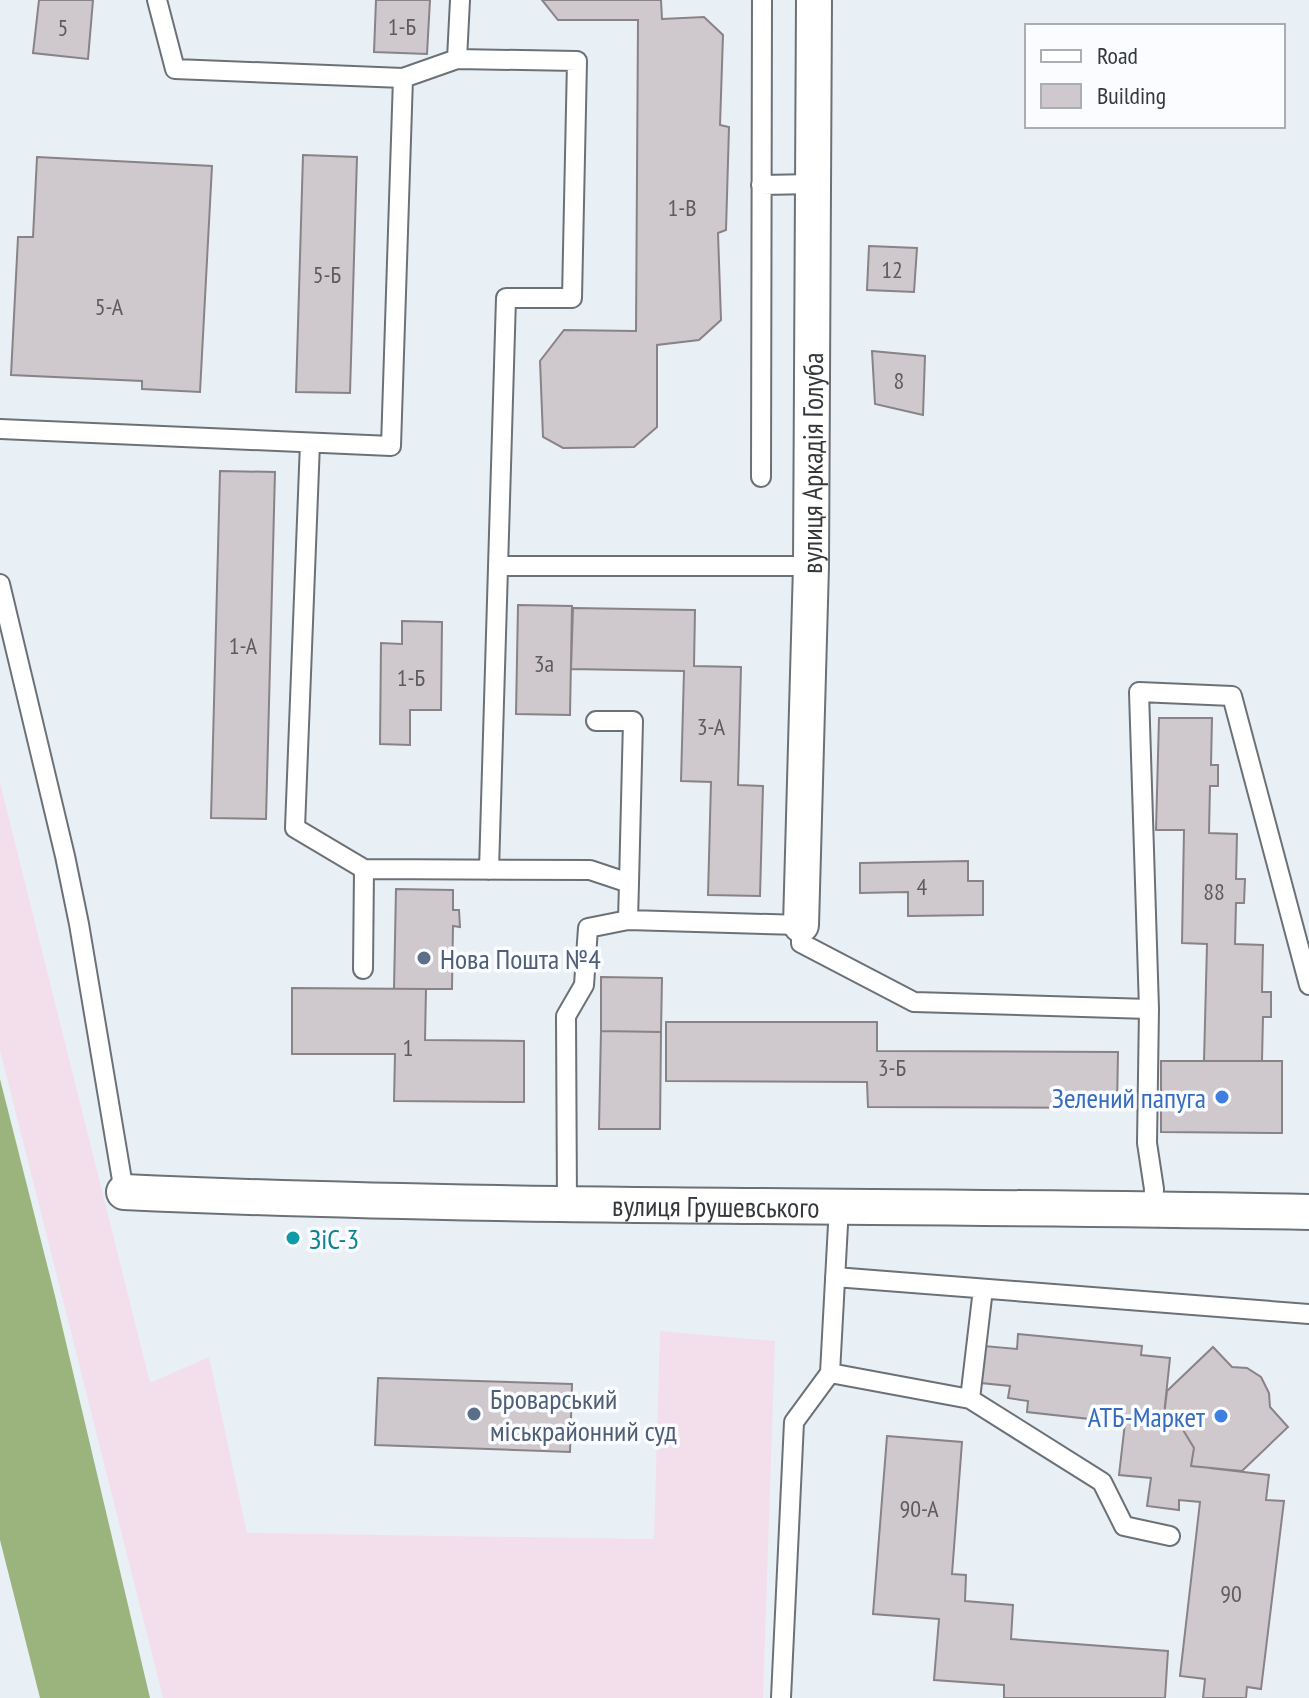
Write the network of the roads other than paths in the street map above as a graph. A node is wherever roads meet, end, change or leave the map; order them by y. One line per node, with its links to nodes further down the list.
1 (157, 0): 6 (lane)
2 (460, 0): 5 (lane)
3 (762, 0): 8 (lane)
4 (814, 0): 7 (street, вулиця Аркадія Голуба)
5 (457, 59): 6 (lane); 12 (lane)
6 (403, 78): 10 (lane)
7 (814, 184): 8 (lane); 13 (street, вулиця Аркадія Голуба)
8 (761, 185): 11 (lane)
9 (0, 429): 10 (lane)
10 (310, 443): 16 (lane)
11 (761, 477)
12 (498, 566): 13 (lane); 17 (lane)
13 (811, 566): 20 (street, вулиця Аркадія Голуба)
14 (0, 584): 24 (lane)
15 (596, 721): 18 (lane)
16 (364, 869): 17 (lane); 21 (lane)
17 (489, 870): 18 (lane)
18 (629, 883): 19 (lane)
19 (628, 920): 20 (lane); 25 (lane)
20 (801, 925): 23 (lane)
21 (363, 969)
22 (1309, 985): 23 (lane)
23 (1149, 1009): 27 (lane)
24 (124, 1192): 25 (street, вулиця Грушевського)
25 (567, 1203): 26 (street, вулиця Грушевського)
26 (839, 1206): 27 (street, вулиця Грушевського); 29 (lane)
27 (1153, 1209): 28 (street, вулиця Грушевського)
28 (1309, 1212)
29 (835, 1277): 30 (lane); 32 (lane)
30 (983, 1289): 31 (lane); 33 (lane)
31 (1309, 1314)
32 (830, 1373): 33 (lane); 35 (lane)
33 (970, 1399): 34 (lane)
34 (1170, 1536)
35 (781, 1698)

